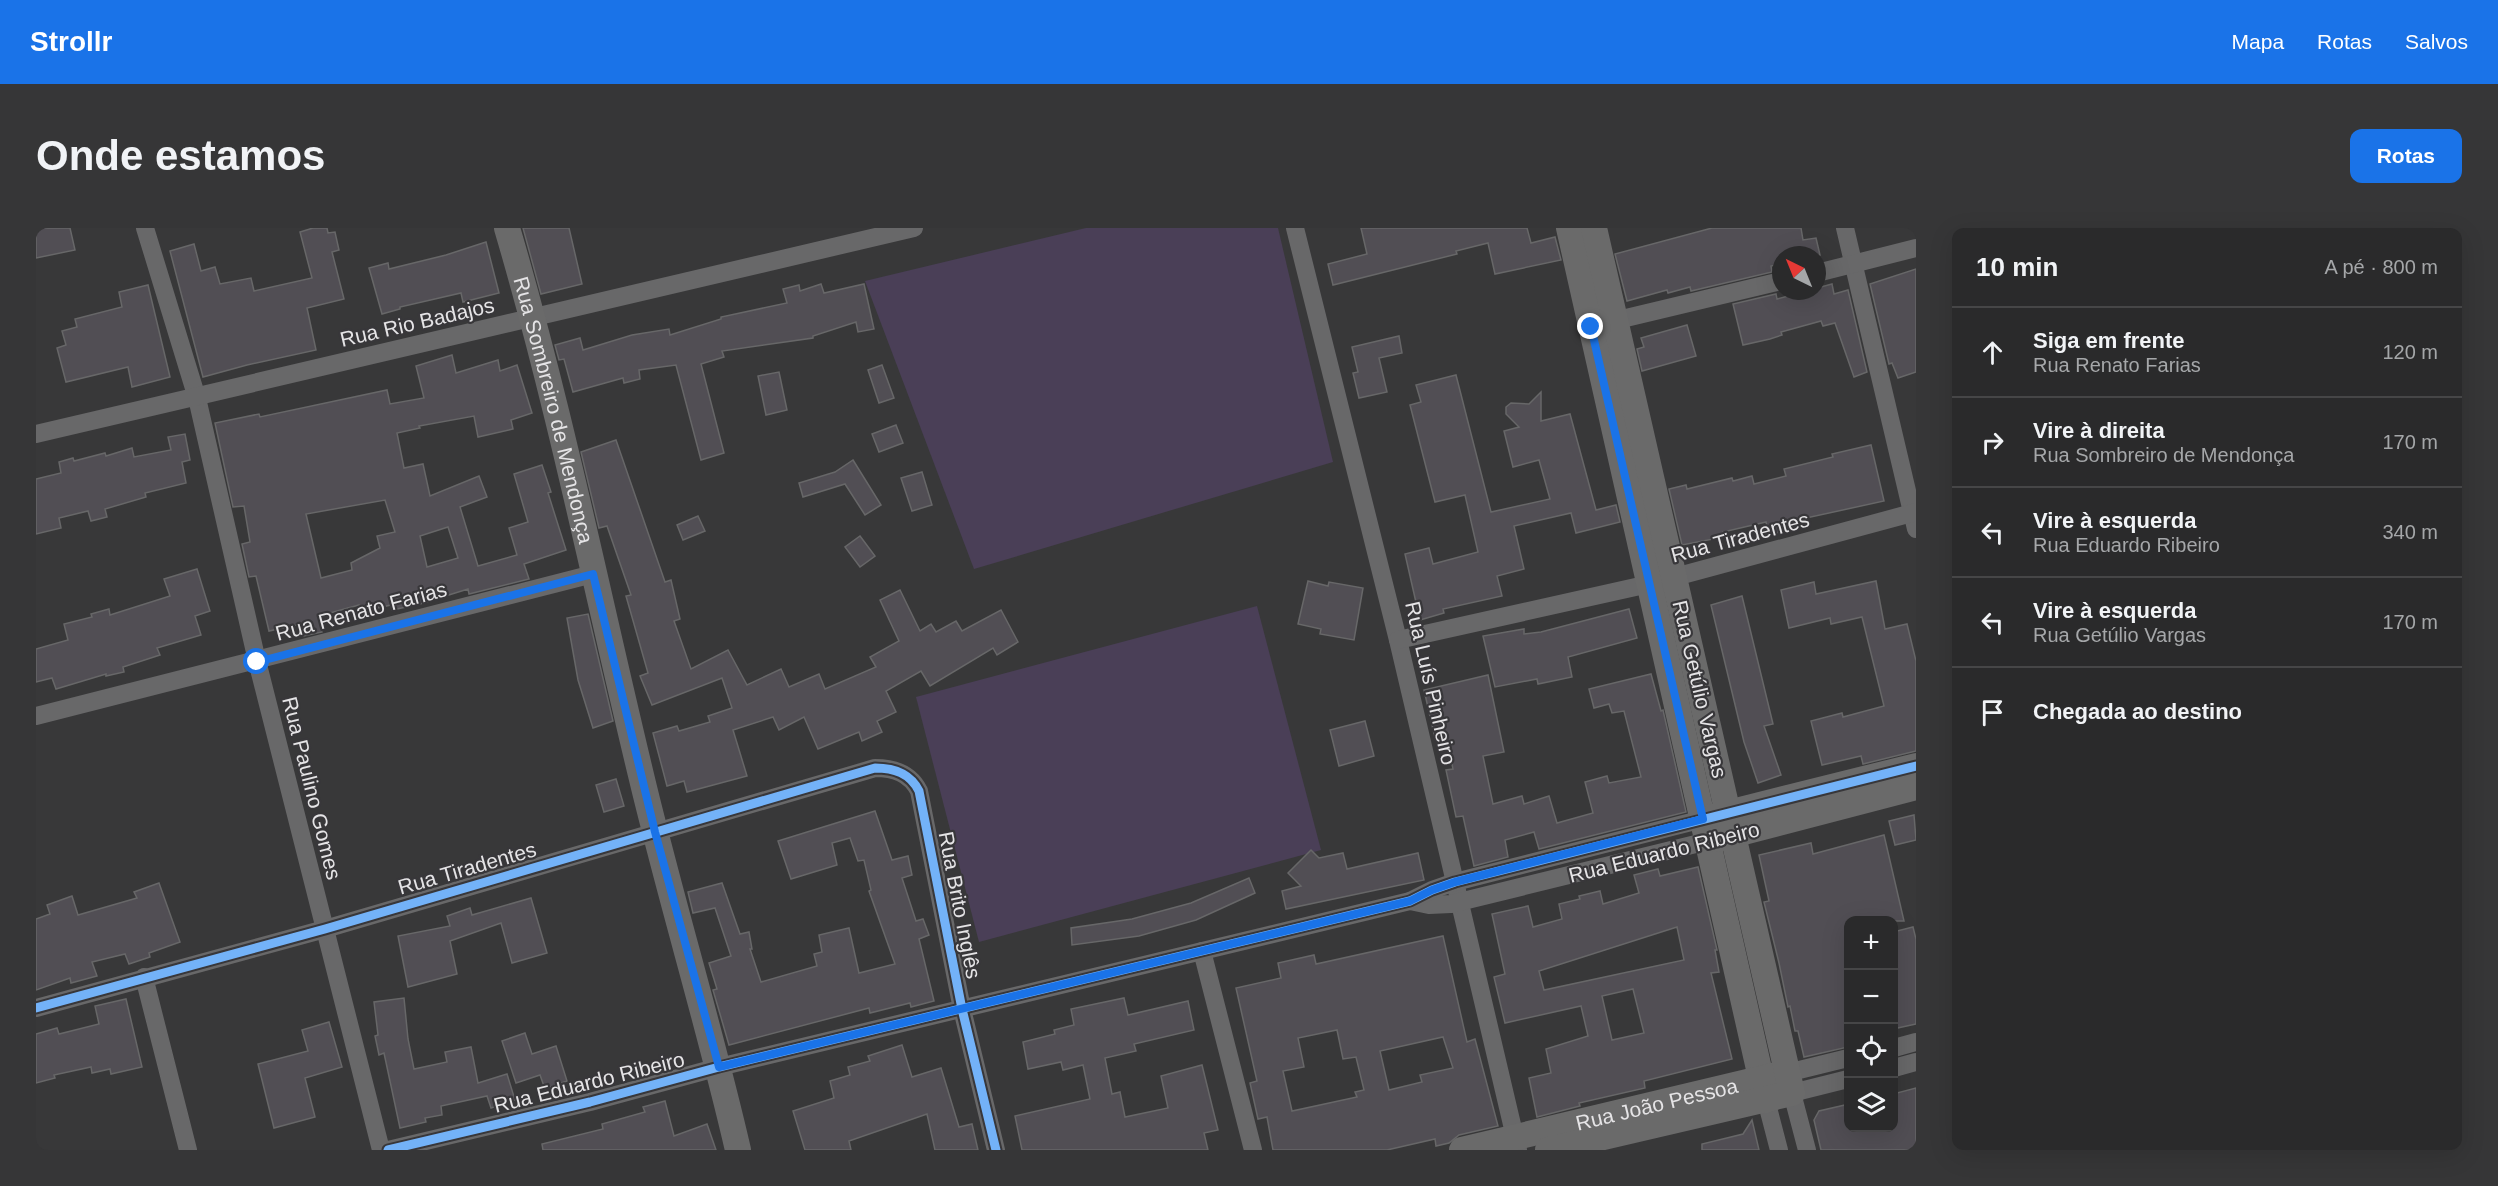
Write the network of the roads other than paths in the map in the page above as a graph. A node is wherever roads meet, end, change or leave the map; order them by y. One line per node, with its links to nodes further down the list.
1 (145, 228): 15 (street, Rua Paulino Gomes)
2 (507, 228): 12 (street, Rua Sombreiro de Mendonça)
3 (914, 228): 12 (street, Rua Rio Badajos)
4 (1295, 228): 21 (street, Rua Luís Pinheiro)
5 (1569, 228): 14 (street, Rua Getúlio Vargas)
6 (1594, 228): 13 (street, Rua Getúlio Vargas)
7 (1845, 228): 9 (street)
8 (1916, 248): 9 (street)
9 (1853, 264): 10 (street); 17 (street)
10 (1826, 271)
11 (1772, 283): 13 (street)
12 (533, 317): 15 (street, Rua Rio Badajos); 18 (street, Rua Sombreiro de Mendonça)
13 (1616, 320): 14 (street); 19 (street, Rua Getúlio Vargas)
14 (1591, 327): 20 (street, Rua Getúlio Vargas)
15 (197, 398): 16 (street, Rua Rio Badajos); 22 (street, Rua Paulino Gomes)
16 (36, 434)
17 (1915, 518): 19 (street, Rua Tiradentes)
18 (593, 574): 22 (street, Rua Renato Farias); 28 (street, Rua Sombreiro de Mendonça)
19 (1675, 578): 20 (street, Rua Tiradentes); 27 (street, Rua Getúlio Vargas)
20 (1649, 585): 21 (street, Rua Tiradentes); 27 (street, Rua Getúlio Vargas)
21 (1398, 640): 29 (street, Rua Luís Pinheiro)
22 (257, 662): 23 (street, Rua Renato Farias); 32 (street, Rua Paulino Gomes)
23 (36, 716)
24 (1916, 766): 27 (street, Rua Eduardo Ribeiro)
25 (907, 776): 28 (street, Rua Tiradentes); 36 (street, Rua Brito Inglês)
26 (1916, 787): 27 (street, Rua Eduardo Ribeiro)
27 (1718, 828): 29 (street, Rua Eduardo Ribeiro); 31 (street, Rua Eduardo Ribeiro); 44 (street, Rua Getúlio Vargas); 45 (street, Rua Getúlio Vargas)
28 (655, 832): 32 (street, Rua Tiradentes); 41 (street, Rua Sombreiro de Mendonça)
29 (1455, 882): 30 (street, Rua Eduardo Ribeiro); 31 (street, Rua Luís Pinheiro)
30 (1410, 901): 31 (street, Rua Eduardo Ribeiro); 33 (street, Rua Eduardo Ribeiro)
31 (1459, 902): 46 (street, Rua Luís Pinheiro)
32 (325, 929): 34 (street, Rua Tiradentes); 48 (street, Rua Paulino Gomes)
33 (1202, 951): 36 (street, Rua Eduardo Ribeiro); 52 (street)
34 (144, 977): 35 (street, Rua Tiradentes); 47 (street)
35 (36, 1008)
36 (962, 1009): 41 (street, Rua Eduardo Ribeiro); 51 (street, Rua Brito Inglês)
37 (1916, 1042): 38 (street)
38 (1898, 1047)
39 (1844, 1060): 44 (street, Rua João Pessoa)
40 (1916, 1062): 42 (street)
41 (719, 1067): 49 (street, Rua Eduardo Ribeiro); 50 (street, Rua Sombreiro de Mendonça)
42 (1898, 1067)
43 (1844, 1079): 44 (street, Rua João Pessoa)
44 (1789, 1083): 45 (street, Rua João Pessoa); 56 (street, Rua Getúlio Vargas)
45 (1764, 1089): 46 (street, Rua João Pessoa); 54 (street, Rua João Pessoa); 55 (street, Rua Getúlio Vargas)
46 (1516, 1143): 53 (street, Rua João Pessoa)
47 (188, 1150)
48 (381, 1150)
49 (388, 1150)
50 (738, 1150)
51 (996, 1150)
52 (1253, 1150)
53 (1462, 1150)
54 (1548, 1150)
55 (1779, 1150)
56 (1807, 1150)

